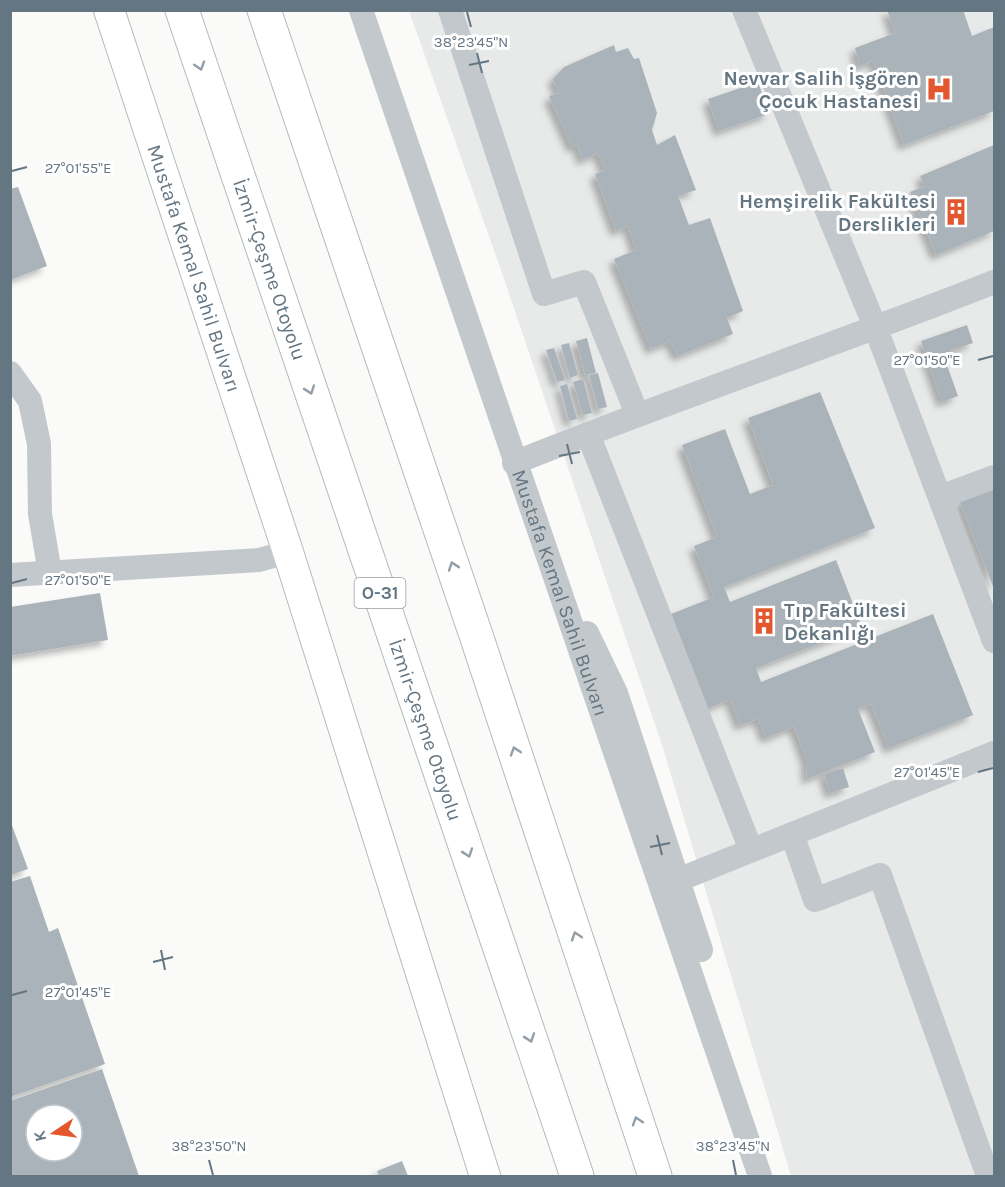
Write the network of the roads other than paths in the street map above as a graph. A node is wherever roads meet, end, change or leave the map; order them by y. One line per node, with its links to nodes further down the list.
1 (109, 10): 15 (main road, Mustafa Kemal Sahil Bulvarı)
2 (182, 10): 24 (highway, İzmir-Çeşme Otoyolu / O-31, one-way to 24)
3 (264, 10): 25 (highway, one-way to 3)
4 (362, 10): 12 (street, Mustafa Kemal Sahil Bulvarı)
5 (450, 10): 10 (street)
6 (744, 10): 8 (street)
7 (994, 282): 8 (street)
8 (876, 329): 10 (street); 14 (street)
9 (10, 373): 16 (street)
10 (637, 414): 11 (street)
11 (588, 434): 12 (street); 21 (street)
12 (514, 463): 22 (street, Mustafa Kemal Sahil Bulvarı)
13 (994, 477): 14 (street)
14 (940, 497): 18 (street)
15 (288, 552): 16 (street); 23 (main road, Mustafa Kemal Sahil Bulvarı)
16 (50, 573): 17 (street)
17 (10, 575)
18 (994, 641)
19 (994, 753): 20 (street)
20 (792, 834): 21 (street); 27 (street)
21 (751, 850): 22 (street)
22 (669, 883): 26 (street, Mustafa Kemal Sahil Bulvarı)
23 (485, 1176)
24 (577, 1176)
25 (656, 1176)
26 (760, 1176)
27 (988, 1176)

